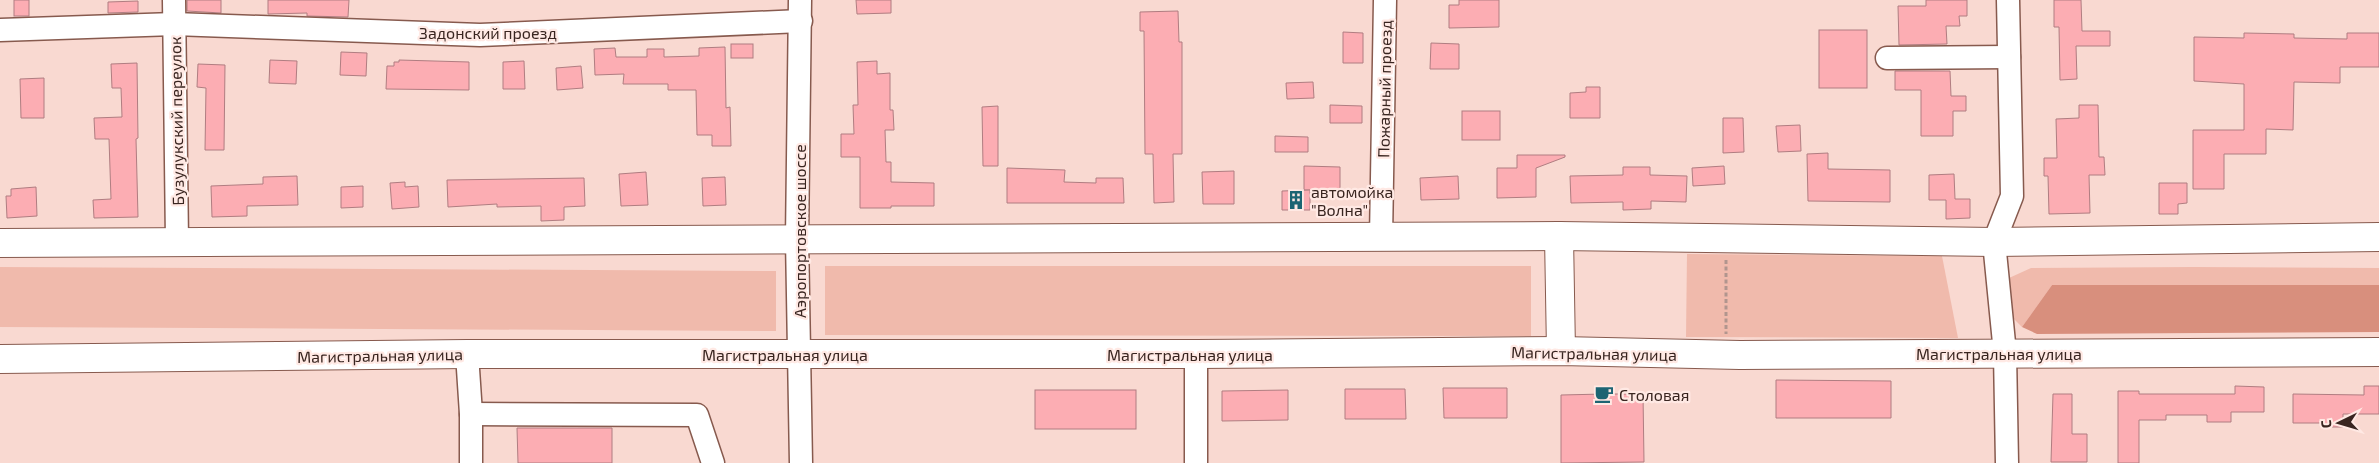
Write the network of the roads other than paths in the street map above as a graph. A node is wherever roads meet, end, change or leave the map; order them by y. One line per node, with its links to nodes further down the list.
1 (174, 0): 5 (street, Бузулукский переулок)
2 (1385, 0): 11 (street, Пожарный проезд)
3 (2008, 0): 7 (street)
4 (800, 10): 5 (street, Задонский проезд); 12 (street, Аэропортовское шоссе)
5 (174, 24): 6 (street, Задонский проезд); 13 (street, Бузулукский переулок)
6 (0, 30)
7 (2009, 57): 8 (street); 14 (street)
8 (1887, 58)
9 (1559, 236): 11 (main road); 14 (main road); 16 (main road)
10 (2379, 237): 14 (main road)
11 (1381, 238): 12 (main road)
12 (797, 239): 13 (main road); 18 (street, Аэропортовское шоссе)
13 (177, 242): 15 (main road)
14 (1994, 242): 19 (street)
15 (0, 243)
16 (1561, 351): 19 (main road, Магистральная улица); 21 (main road, Магистральная улица)
17 (2379, 352): 19 (main road, Магистральная улица)
18 (800, 353): 20 (main road, Магистральная улица); 21 (main road, Магистральная улица); 26 (street, Аэропортовское шоссе)
19 (2005, 353): 28 (street)
20 (467, 354): 22 (main road, Магистральная улица); 23 (street)
21 (1196, 354): 27 (street)
22 (0, 358)
23 (471, 414): 24 (street); 25 (street)
24 (471, 463)
25 (712, 463)
26 (800, 463)
27 (1196, 463)
28 (2007, 463)

